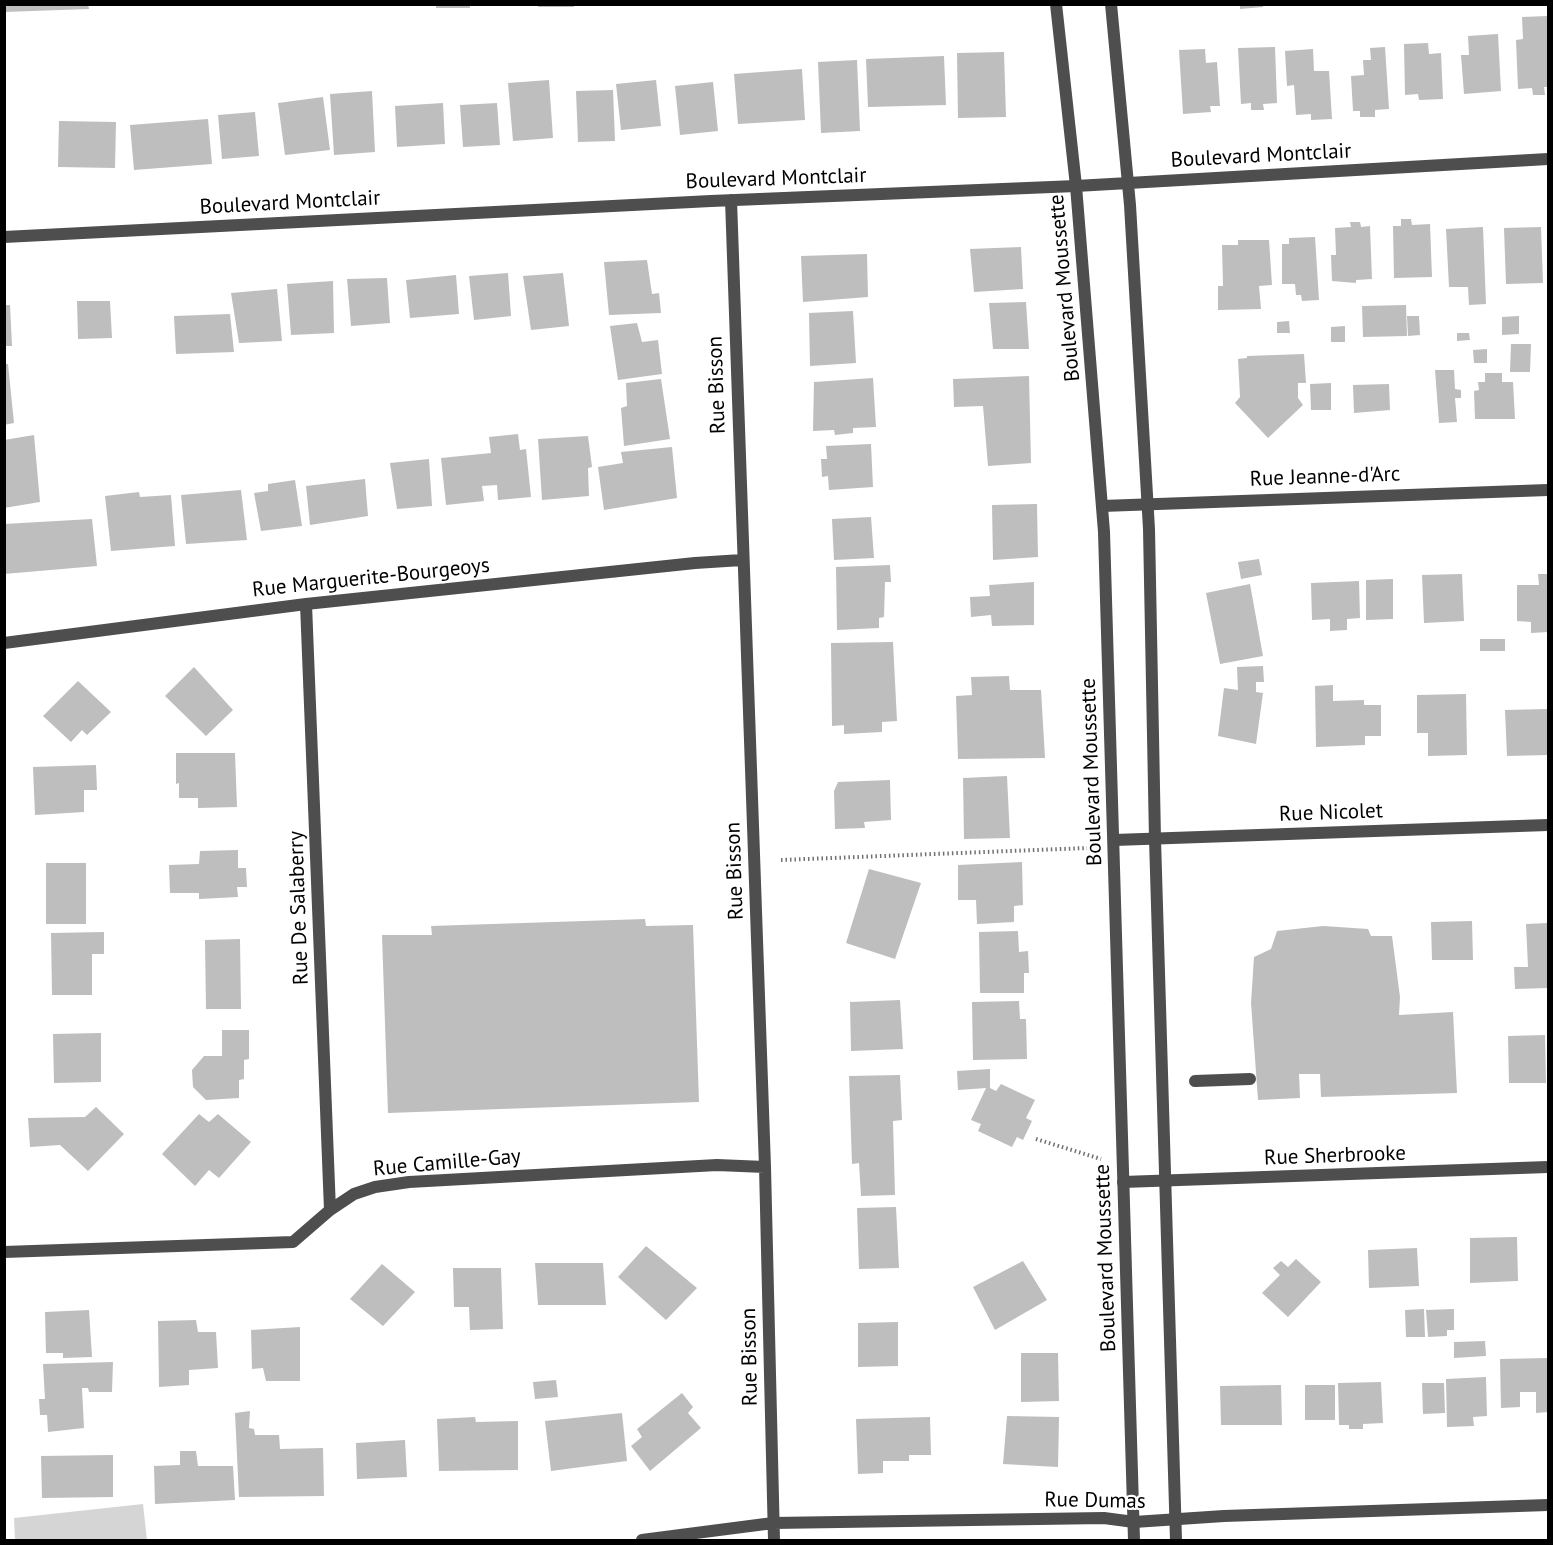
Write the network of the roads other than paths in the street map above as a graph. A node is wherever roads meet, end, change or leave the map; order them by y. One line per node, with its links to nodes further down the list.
1 (1056, 4): 5 (street, Boulevard Moussette)
2 (1111, 4): 4 (street)
3 (1548, 159): 4 (street, Boulevard Montclair)
4 (1128, 184): 5 (street, Boulevard Montclair); 9 (street)
5 (1076, 186): 6 (street, Boulevard Montclair); 10 (street, Boulevard Moussette)
6 (731, 200): 7 (street, Boulevard Montclair); 11 (street, Rue Bisson)
7 (4, 237)
8 (1548, 490): 9 (street, Rue Jeanne-d'Arc)
9 (1148, 504): 10 (street, Rue Jeanne-d'Arc); 15 (street)
10 (1102, 506): 16 (street, Boulevard Moussette)
11 (742, 560): 12 (street, Rue Marguerite-Bourgeoys); 19 (street, Rue Bisson)
12 (306, 604): 13 (street, Rue Marguerite-Bourgeoys); 23 (street, Rue De Salaberry)
13 (4, 643)
14 (1548, 825): 15 (street, Rue Nicolet)
15 (1155, 839): 16 (street, Rue Nicolet); 21 (street)
16 (1114, 840): 22 (street, Boulevard Moussette)
17 (1250, 1079): 18 (street)
18 (1195, 1081)
19 (765, 1167): 23 (street, Rue Camille-Gay); 28 (street, Rue Bisson)
20 (1548, 1167): 21 (street, Rue Sherbrooke)
21 (1166, 1181): 22 (street, Rue Sherbrooke); 26 (street)
22 (1123, 1182): 27 (street, Boulevard Moussette)
23 (330, 1210): 24 (street, Rue Camille-Gay)
24 (4, 1252)
25 (1548, 1505): 26 (street, Rue Dumas)
26 (1176, 1521): 27 (street, Rue Dumas); 32 (street)
27 (1134, 1522): 28 (street, Rue Dumas); 31 (street, Boulevard Moussette)
28 (773, 1523): 29 (street, Rue Dumas); 30 (street, Rue Bisson)
29 (642, 1540)
30 (774, 1540)
31 (1134, 1540)
32 (1176, 1540)

